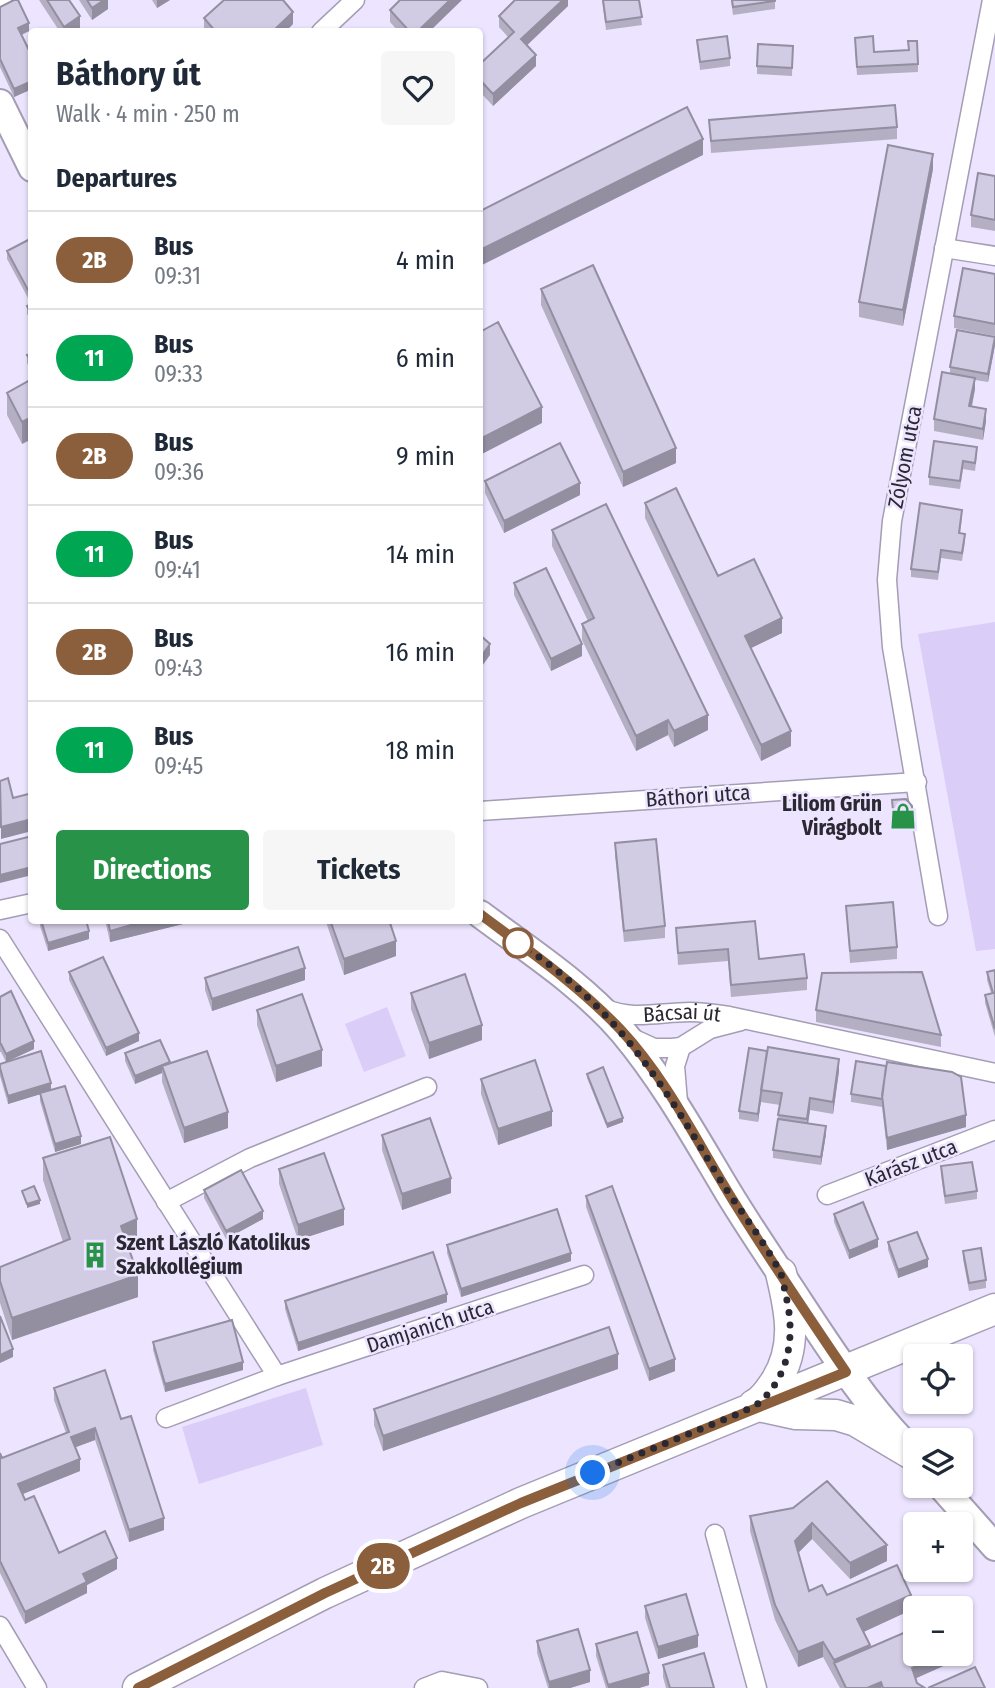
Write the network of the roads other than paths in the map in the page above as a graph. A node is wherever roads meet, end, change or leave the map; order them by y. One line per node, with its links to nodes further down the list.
1 (355, 0): 3 (street)
2 (992, 0): 6 (street, Zólyom utca)
3 (325, 28)
4 (0, 103): 5 (street)
5 (28, 160)
6 (944, 248): 7 (street); 8 (street, Zólyom utca)
7 (995, 256)
8 (917, 782): 9 (street, Báthori utca); 13 (street, Zólyom utca)
9 (483, 811)
10 (28, 904): 11 (street)
11 (0, 910)
12 (483, 916): 15 (street, Bácsai út)
13 (938, 916)
14 (0, 939): 24 (street)
15 (596, 1004): 16 (street, Bácsai út); 17 (street)
16 (750, 1020): 18 (street, Bácsai út); 19 (street, Bácsai út)
17 (622, 1031): 18 (street, Bácsai út); 21 (street)
18 (681, 1047): 21 (street, Bácsai út)
19 (995, 1073)
20 (427, 1087): 24 (street)
21 (680, 1112): 25 (street)
22 (995, 1130): 23 (street, Kárász utca)
23 (827, 1195)
24 (166, 1202): 29 (street)
25 (780, 1273): 28 (street); 30 (main road)
26 (584, 1275): 29 (street, Damjanich utca)
27 (995, 1309): 28 (main road)
28 (846, 1372): 30 (main road); 32 (street)
29 (277, 1377): 31 (street, Damjanich utca)
30 (749, 1410): 33 (main road); 38 (main road)
31 (166, 1418)
32 (903, 1443)
33 (903, 1449)
34 (952, 1498): 36 (street)
35 (715, 1534): 42 (street)
36 (995, 1547)
37 (0, 1626): 39 (street)
38 (148, 1682)
39 (32, 1686)
40 (424, 1688): 41 (street)
41 (478, 1688)
42 (757, 1688)

